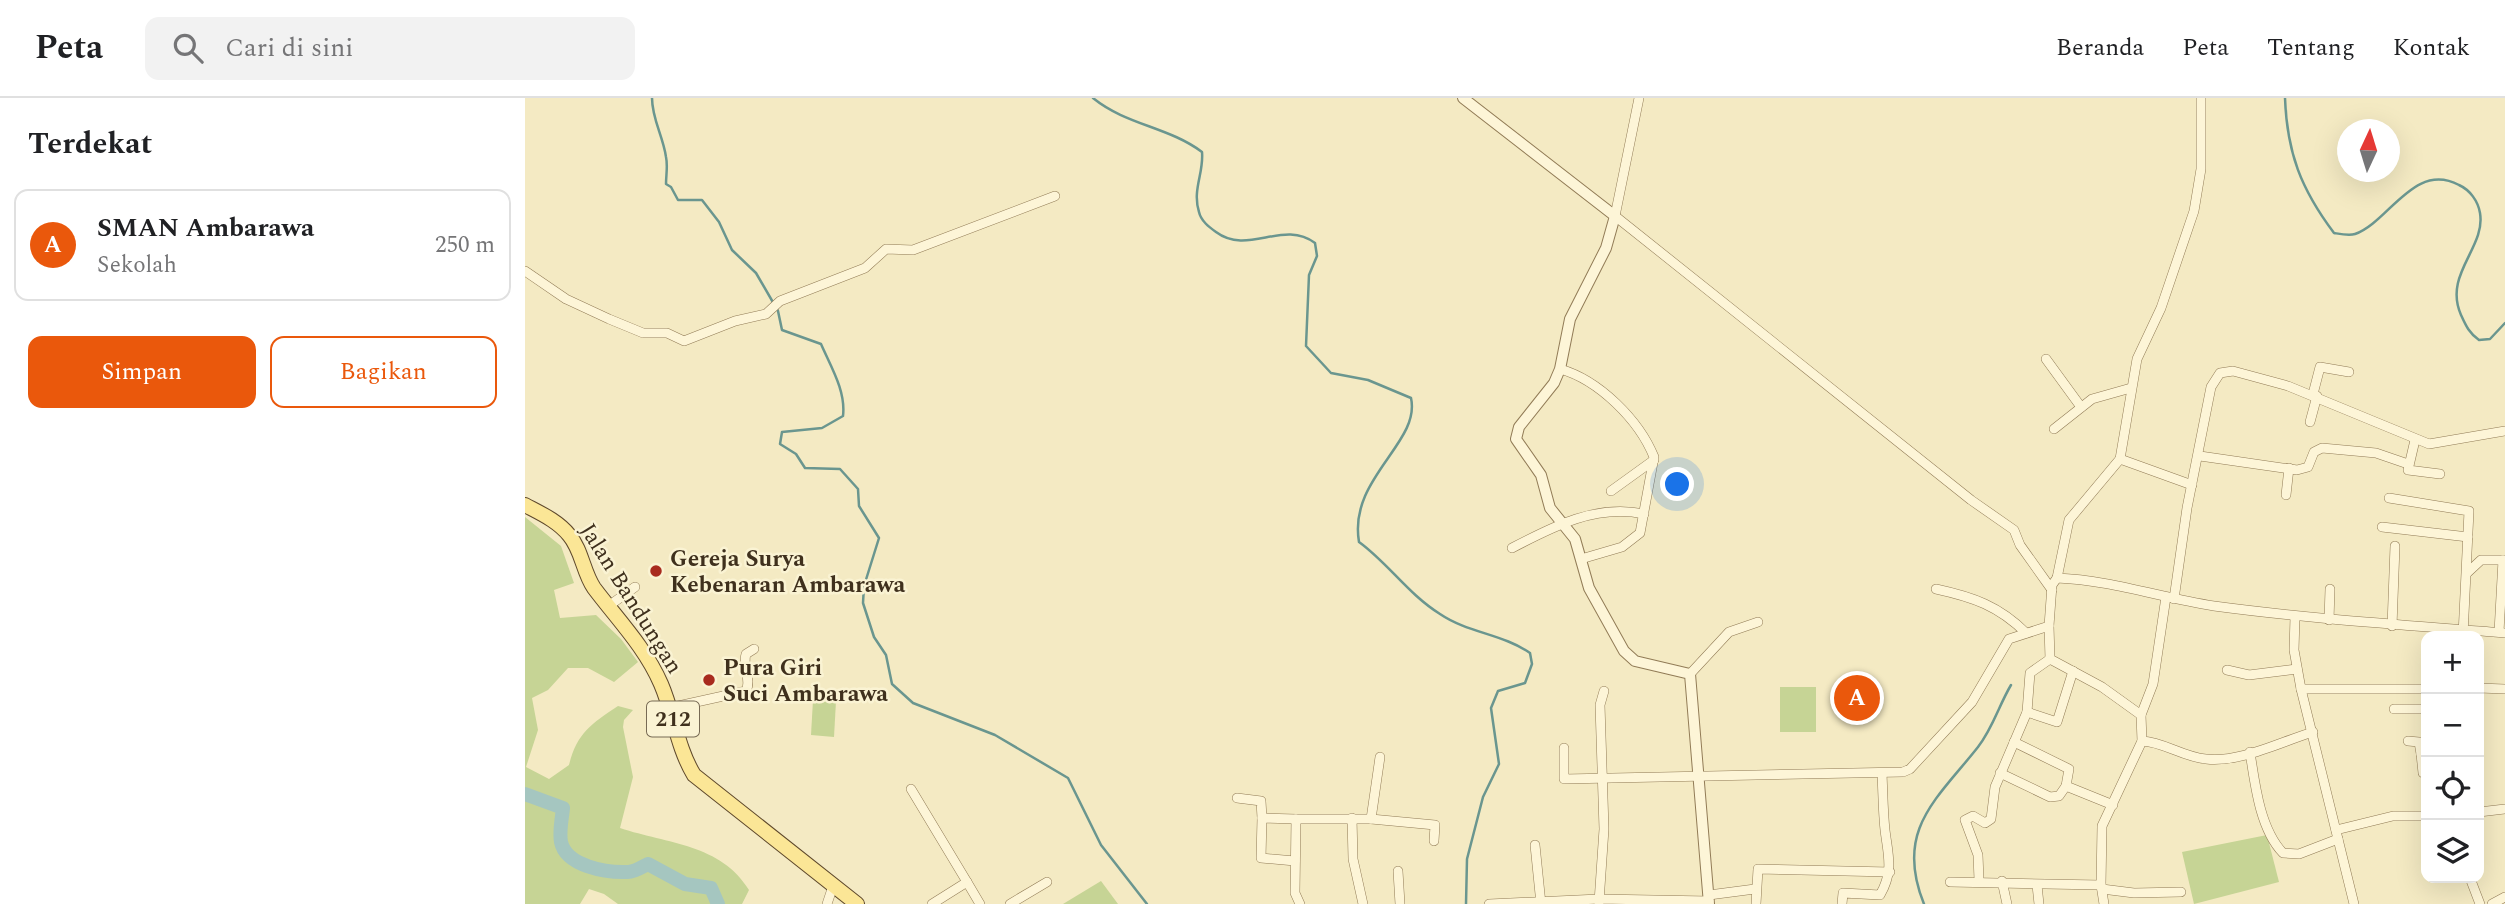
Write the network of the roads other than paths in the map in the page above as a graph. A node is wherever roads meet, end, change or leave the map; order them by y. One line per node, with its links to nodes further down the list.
1 (1463, 98): 5 (street)
2 (1639, 98): 5 (street)
3 (2201, 98): 10 (street)
4 (1055, 196): 6 (street)
5 (1615, 216): 8 (street); 41 (street)
6 (525, 271)
7 (2046, 359): 12 (street)
8 (1560, 369): 19 (street); 29 (street)
9 (2349, 372): 11 (street)
10 (2131, 388): 12 (street); 18 (street)
11 (2315, 395): 13 (street); 16 (street); 17 (street)
12 (2081, 407): 14 (street)
13 (2310, 422)
14 (2054, 429)
15 (2505, 431): 16 (street)
16 (2415, 440): 20 (street)
17 (2200, 456): 21 (street); 23 (street)
18 (2120, 459): 23 (street); 37 (street)
19 (1654, 460): 24 (street); 28 (street)
20 (2409, 464): 21 (street); 22 (street)
21 (2289, 468): 25 (street)
22 (2440, 474)
23 (2192, 485): 42 (street)
24 (1611, 491)
25 (2286, 495)
26 (2389, 498): 31 (street)
27 (525, 505): 43 (main road, Jalan Bandungan / 212)
28 (1644, 514): 29 (street); 34 (street)
29 (1560, 522): 33 (street); 34 (street)
30 (2382, 527): 31 (street)
31 (2468, 537): 36 (street)
32 (2395, 546): 48 (street)
33 (1512, 548)
34 (1581, 559): 59 (street)
35 (2504, 560): 36 (street); 52 (street)
36 (2467, 573): 50 (street)
37 (2057, 578): 41 (street); 42 (street)
38 (635, 587): 43 (street)
39 (1936, 589): 53 (street)
40 (2330, 589): 45 (street)
41 (2052, 590): 47 (street)
42 (2170, 598): 44 (street); 69 (street)
43 (610, 606): 65 (main road, Jalan Bandungan / 212)
44 (2295, 617): 45 (street); 56 (street)
45 (2329, 620): 48 (street)
46 (1758, 622): 59 (street)
47 (2049, 626): 53 (street); 55 (street)
48 (2392, 626): 49 (street)
49 (2443, 631)
50 (2463, 631)
51 (2484, 632): 52 (street)
52 (2502, 632)
53 (2026, 633): 79 (street)
54 (754, 649): 65 (street)
55 (2050, 659): 58 (street); 68 (street)
56 (2297, 669): 57 (street); 61 (street)
57 (2227, 670)
58 (2073, 671): 68 (street); 69 (street)
59 (1690, 674): 80 (street)
60 (2484, 688): 63 (street)
61 (2301, 689): 62 (street); 70 (street)
62 (2421, 689)
63 (2505, 689)
64 (1604, 691): 81 (street)
65 (670, 708): 106 (main road, Jalan Bandungan / 212)
66 (2394, 709): 67 (street)
67 (2421, 709)
68 (2027, 712): 73 (street)
69 (2141, 715): 71 (street)
70 (2313, 732): 76 (street); 93 (street)
71 (2142, 741): 76 (street); 85 (street)
72 (2408, 741): 74 (street)
73 (2014, 742): 78 (street); 82 (street)
74 (2421, 747)
75 (1564, 748): 81 (street)
76 (2250, 752): 93 (street)
77 (1380, 757): 92 (street)
78 (2000, 773): 82 (street); 99 (street)
79 (1882, 774): 80 (street); 98 (street)
80 (1698, 776): 81 (street); 111 (street)
81 (1602, 778): 112 (street)
82 (2066, 786): 85 (street)
83 (911, 789): 103 (street)
84 (1237, 798): 89 (street)
85 (2112, 805): 107 (street)
86 (2505, 809): 87 (street)
87 (2484, 811)
88 (2421, 816): 93 (street)
89 (1262, 818): 91 (street); 96 (street)
90 (1352, 818): 91 (street); 92 (street); 122 (street)
91 (1296, 819): 96 (street)
92 (1371, 819): 94 (street)
93 (2337, 835): 130 (street)
94 (1434, 841)
95 (1535, 845): 115 (street)
96 (1295, 861): 121 (street)
97 (1398, 871): 123 (street)
98 (1889, 872): 108 (street); 126 (street)
99 (1979, 880): 100 (street); 102 (street)
100 (2002, 881): 105 (street); 127 (street)
101 (1047, 882): 120 (street)
102 (1950, 882)
103 (967, 883): 118 (street); 119 (street)
104 (2472, 883): 131 (street)
105 (2037, 885): 107 (street); 128 (street)
106 (833, 886): 116 (street); 117 (main road, Jalan Bandungan / 212)
107 (2101, 887): 109 (street); 129 (street)
108 (1755, 889): 111 (street); 125 (street)
109 (2181, 892)
110 (2505, 897): 132 (street)
111 (1709, 900): 113 (street)
112 (1599, 901): 113 (street); 114 (street)
113 (1630, 901)
114 (1569, 902): 115 (street)
115 (1541, 903): 124 (street)
116 (827, 904)
117 (857, 904)
118 (932, 904)
119 (980, 904)
120 (1010, 904)
121 (1300, 904)
122 (1363, 904)
123 (1400, 904)
124 (1490, 904)
125 (1756, 904)
126 (1842, 904)
127 (2007, 904)
128 (2039, 904)
129 (2104, 904)
130 (2354, 904)
131 (2480, 904)
132 (2492, 904)

